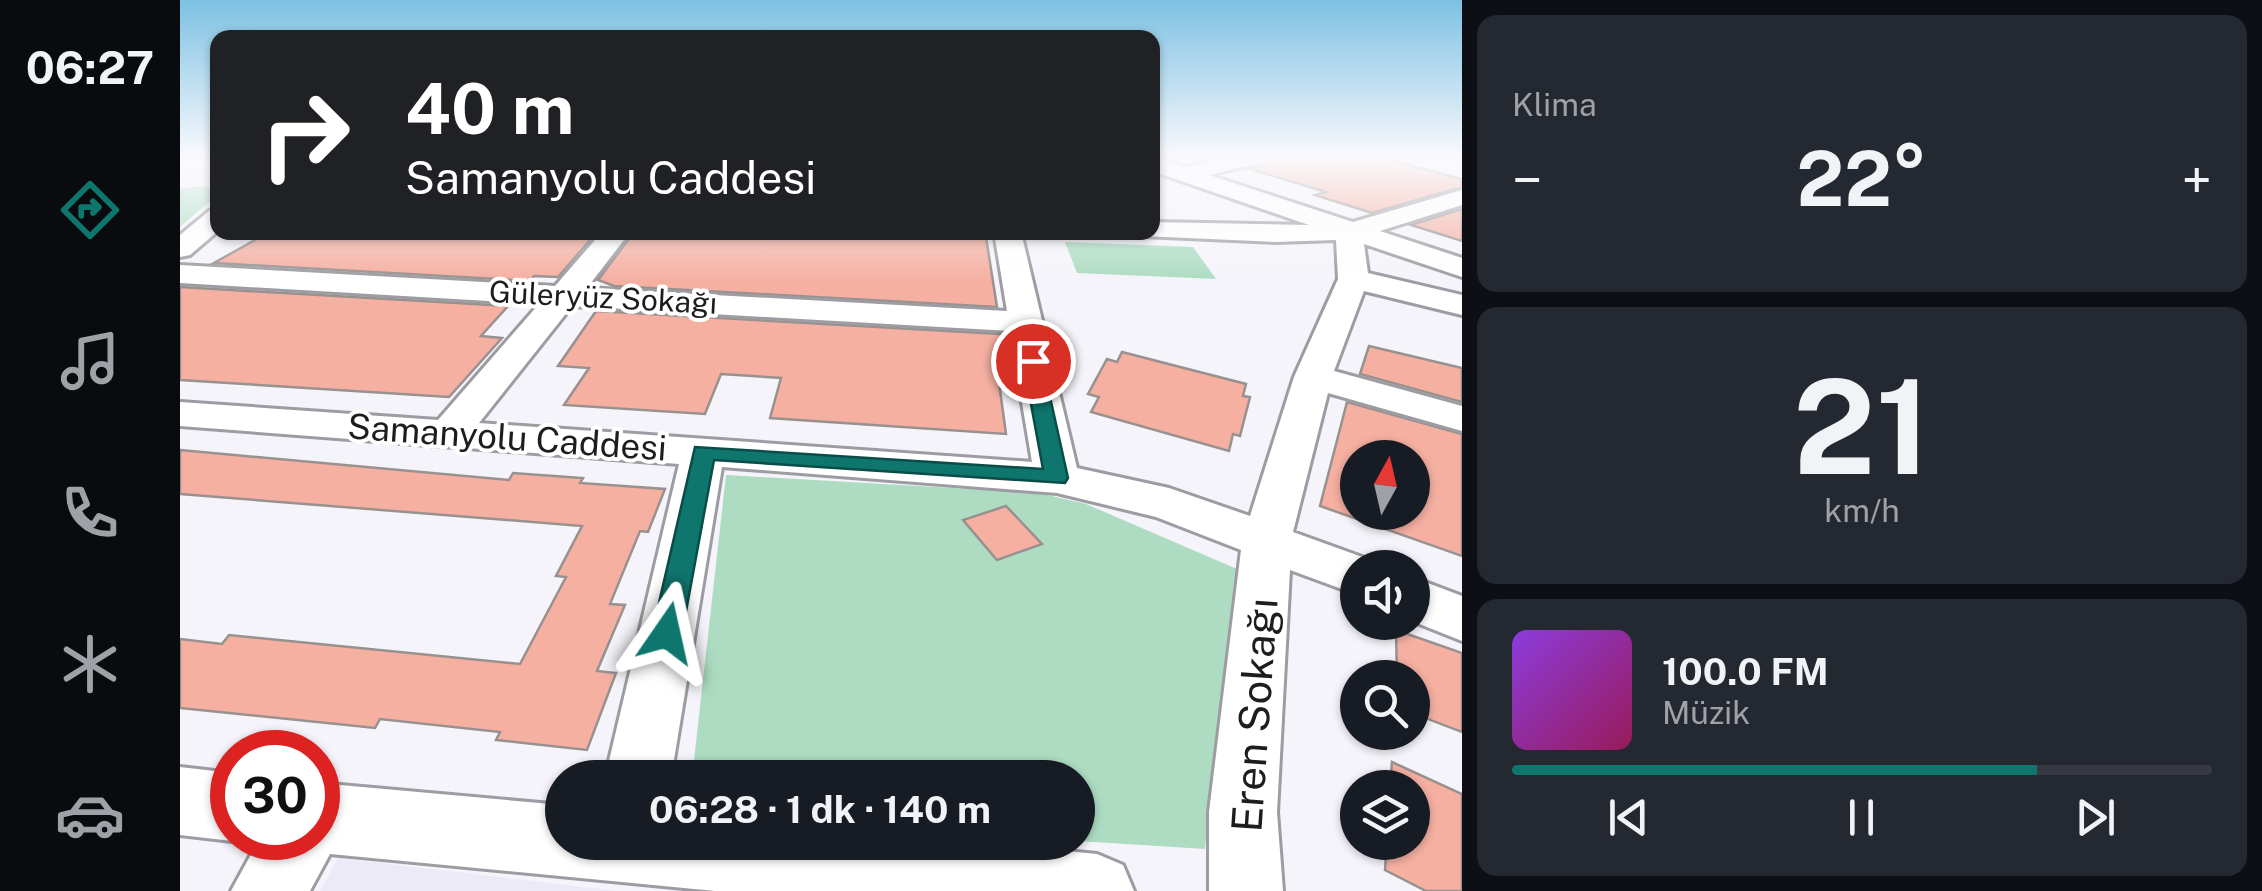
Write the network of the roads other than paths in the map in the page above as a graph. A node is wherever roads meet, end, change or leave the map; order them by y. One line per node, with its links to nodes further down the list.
1 (1250, 198): 5 (street)
2 (1460, 198): 5 (street)
3 (210, 224): 8 (street)
4 (1160, 230): 5 (street)
5 (1349, 232): 9 (street); 11 (street)
6 (610, 240): 12 (street)
7 (1009, 240): 14 (street)
8 (180, 248)
9 (1462, 268)
10 (180, 274): 12 (street, Güleryüz Sokağı)
11 (1354, 280): 13 (street); 15 (street, Eren Sokağı)
12 (566, 294): 14 (street, Güleryüz Sokağı); 18 (street)
13 (1462, 305)
14 (1025, 322): 20 (street)
15 (1313, 377): 17 (street); 21 (street, Eren Sokağı)
16 (180, 414): 18 (street, Samanyolu Caddesi)
17 (1462, 419)
18 (449, 433): 19 (street, Samanyolu Caddesi)
19 (704, 452): 20 (street, Samanyolu Caddesi); 25 (street)
20 (1056, 478): 21 (street, Samanyolu Caddesi)
21 (1268, 538): 22 (street, Samanyolu Caddesi); 34 (street, Eren Sokağı)
22 (1340, 568)
23 (1430, 605): 24 (street)
24 (1462, 618)
25 (642, 760)
26 (180, 801): 27 (street)
27 (210, 804)
28 (340, 820): 29 (street)
29 (545, 838)
30 (287, 860): 32 (street)
31 (774, 860): 33 (street)
32 (268, 891)
33 (1097, 891)
34 (1246, 891)

